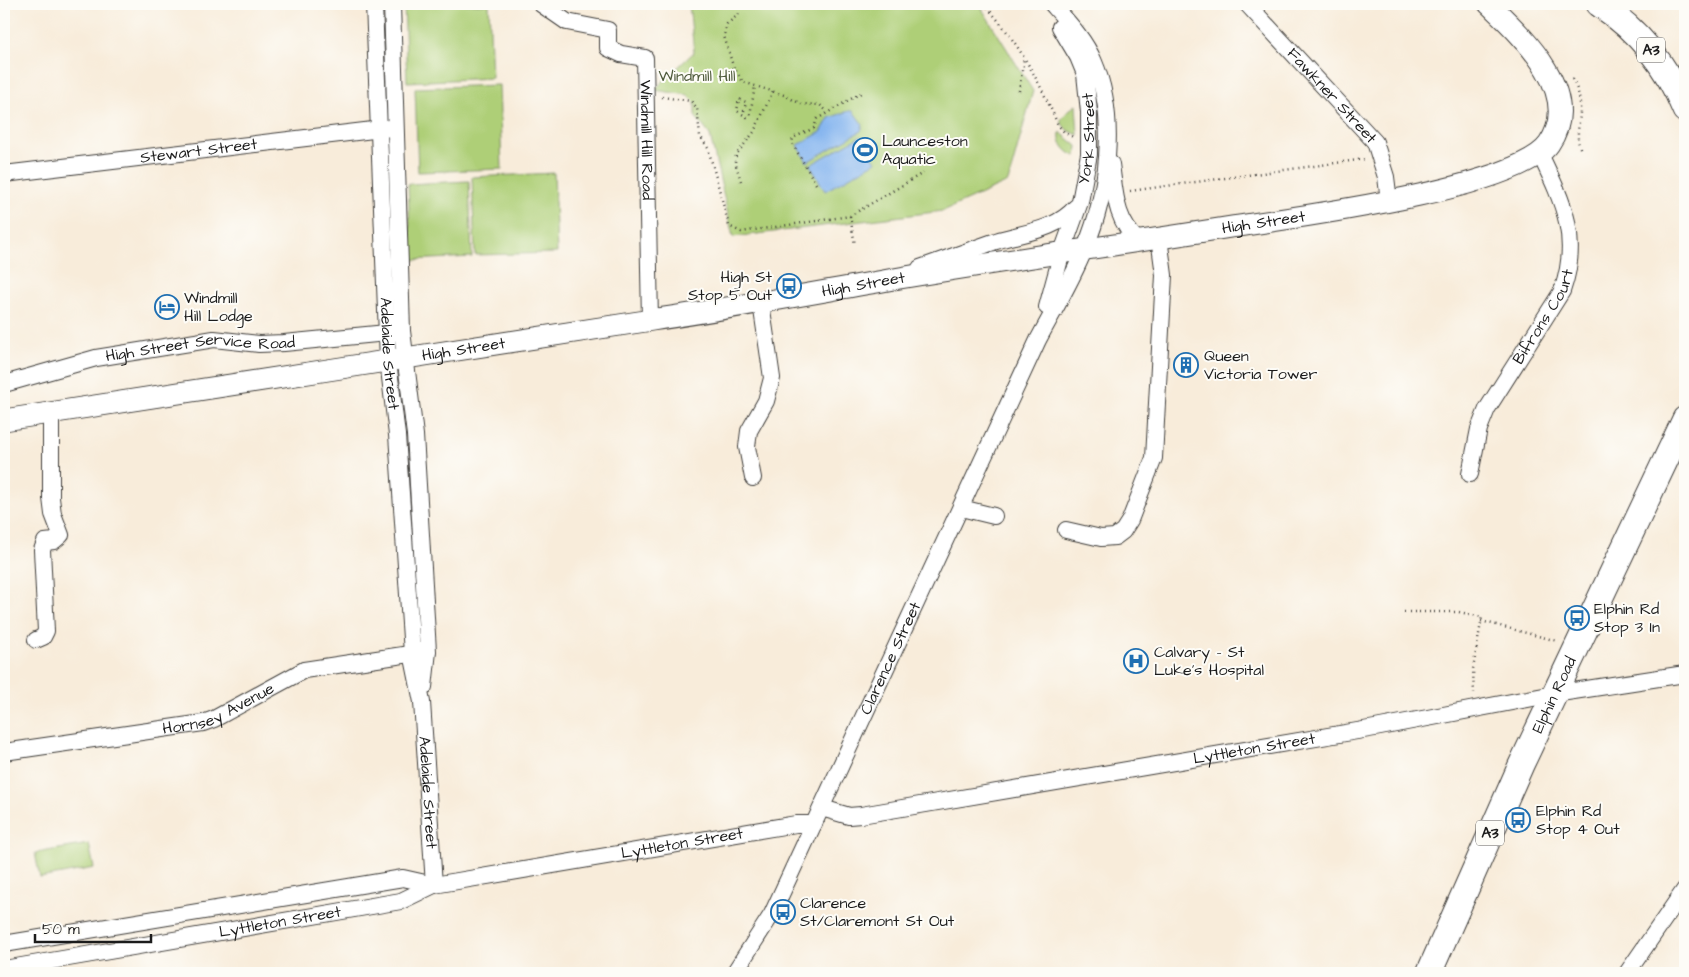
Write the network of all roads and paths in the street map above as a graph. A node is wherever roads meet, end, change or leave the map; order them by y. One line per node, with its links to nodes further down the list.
1 (374, 4): 2 (street); 11 (street, Adelaide Street)
2 (392, 4): 12 (street, Adelaide Street)
3 (541, 4): 18 (street, Windmill Hill Road)
4 (984, 4): 13 (path)
5 (1045, 4): 33 (street, York Street)
6 (1052, 4): 23 (street, York Street)
7 (1247, 4): 26 (street, Fawkner Street)
8 (1489, 4): 25 (main road, High Street)
9 (1599, 4): 19 (highway, A3)
10 (739, 14): 14 (path)
11 (376, 50): 12 (street); 22 (street, Adelaide Street)
12 (393, 50): 22 (street, Adelaide Street)
13 (1024, 56): 16 (path); 24 (path)
14 (755, 86): 15 (path); 20 (path)
15 (773, 91): 21 (path); 29 (path)
16 (1019, 91)
17 (862, 94): 21 (path)
18 (646, 97): 34 (path); 41 (street, Windmill Hill Road)
19 (1685, 110)
20 (744, 111)
21 (828, 112): 30 (path)
22 (387, 128): 28 (street, Stewart Street); 42 (street, Adelaide Street)
23 (1107, 132): 35 (street); 37 (street, York Street)
24 (1070, 137)
25 (1540, 154): 32 (main road, High Street); 52 (street, Bifrons Court)
26 (1381, 157): 31 (path); 32 (street, Fawkner Street)
27 (923, 173): 34 (path)
28 (4, 174)
29 (741, 181)
30 (816, 184)
31 (1129, 191)
32 (1389, 201): 35 (main road, High Street)
33 (1080, 202): 38 (street, York Street); 39 (street)
34 (850, 216): 36 (path)
35 (1149, 240): 37 (main road, High Street); 59 (street)
36 (855, 245)
37 (1085, 249): 38 (main road, High Street); 43 (street, Clarence Street)
38 (1062, 252): 39 (main road, High Street); 43 (street, Clarence Street)
39 (890, 280): 40 (main road, High Street)
40 (761, 303): 41 (main road, High Street); 54 (street)
41 (650, 321): 44 (main road, High Street)
42 (394, 332): 44 (street, Adelaide Street); 45 (street, High Street Service Road)
43 (1038, 340): 57 (street, Clarence Street)
44 (397, 359): 46 (main road, High Street); 49 (street, Adelaide Street); 50 (street, Adelaide Street)
45 (4, 384)
46 (51, 413): 48 (main road, High Street); 65 (street)
47 (1685, 419): 66 (highway, Elphin Road / A3)
48 (4, 420)
49 (397, 435): 50 (street); 53 (street, Adelaide Street)
50 (414, 435): 51 (street, Adelaide Street)
51 (417, 474): 53 (street); 55 (street, Adelaide Street)
52 (1470, 474)
53 (400, 475): 56 (street, Adelaide Street)
54 (753, 478)
55 (419, 505): 56 (street); 60 (street, Adelaide Street)
56 (402, 506): 61 (street, Adelaide Street)
57 (961, 508): 58 (street); 72 (street, Clarence Street)
58 (994, 516)
59 (1066, 530)
60 (422, 559): 61 (street); 62 (street, Adelaide Street)
61 (405, 560): 62 (street, Adelaide Street)
62 (416, 605): 67 (street, Adelaide Street)
63 (1404, 612): 64 (path)
64 (1481, 621): 66 (path); 70 (path)
65 (36, 640)
66 (1576, 648): 69 (highway, Elphin Road / A3)
67 (420, 652): 71 (street, Hornsey Avenue); 74 (street, Adelaide Street)
68 (1685, 674): 69 (street, Lyttleton Street)
69 (1554, 694): 70 (street, Lyttleton Street); 79 (highway, Elphin Road / A3)
70 (1475, 709): 72 (street, Lyttleton Street)
71 (4, 752)
72 (822, 808): 73 (street, Clarence Street)
73 (814, 824): 74 (street, Lyttleton Street); 78 (street, Clarence Street)
74 (434, 885): 76 (street, Lyttleton Street); 77 (street, Lyttleton Street)
75 (1685, 889): 80 (street)
76 (4, 944)
77 (4, 969)
78 (737, 973)
79 (1429, 973)
80 (1627, 973)

